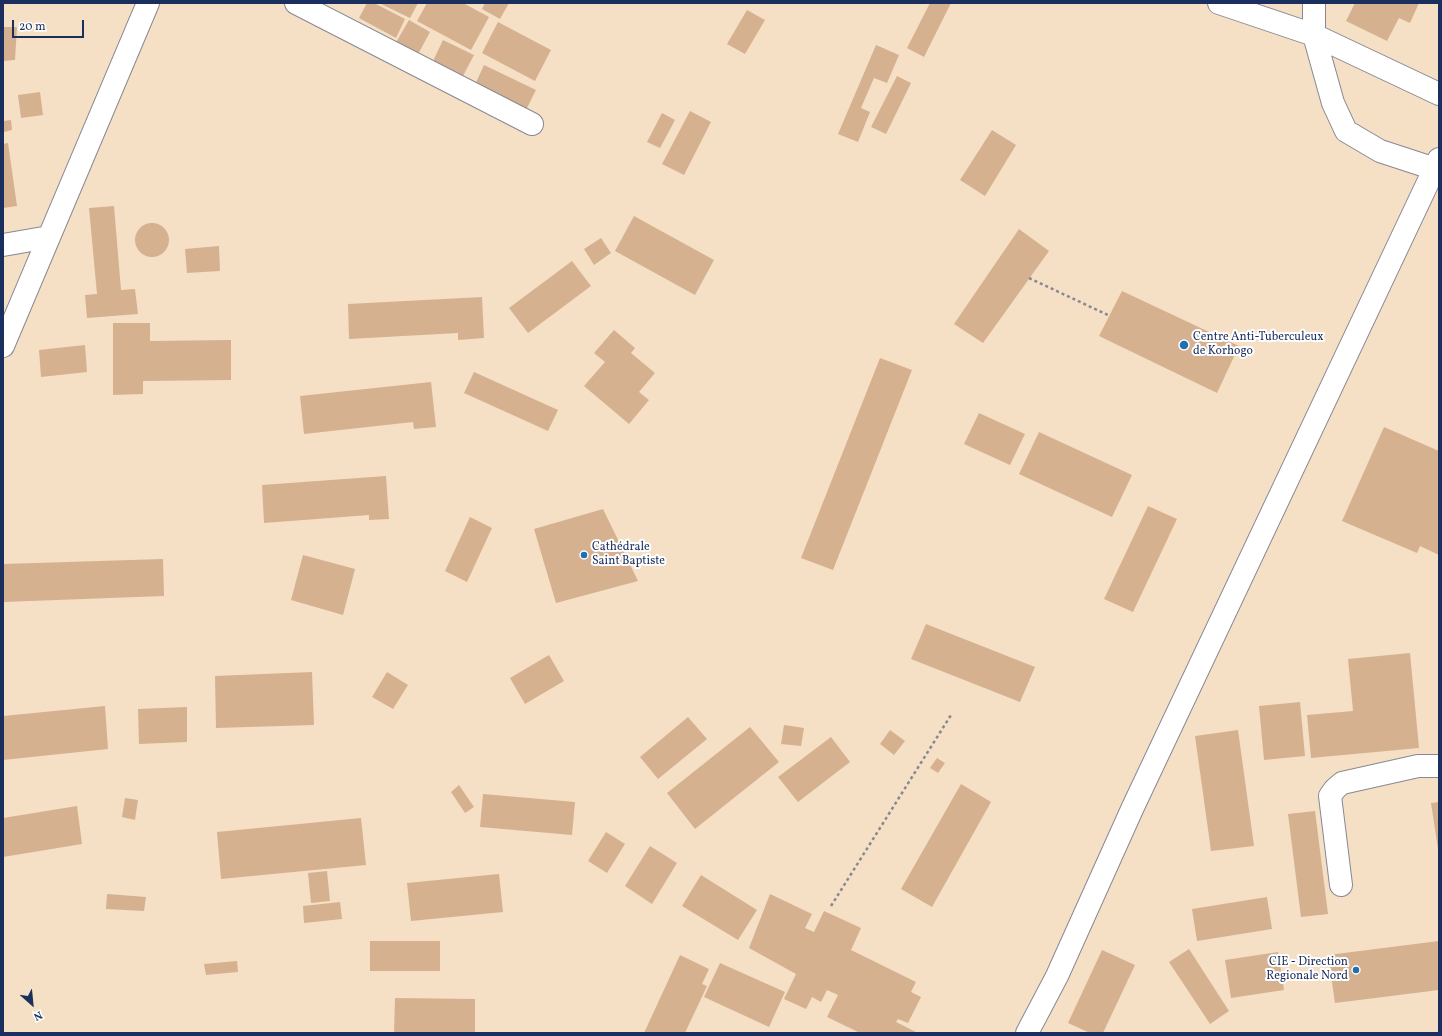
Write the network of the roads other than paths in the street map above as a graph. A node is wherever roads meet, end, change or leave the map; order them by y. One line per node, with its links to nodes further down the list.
1 (148, 3): 9 (street)
2 (296, 3): 7 (street)
3 (1219, 3): 5 (street)
4 (1314, 3): 5 (street)
5 (1314, 35): 6 (street); 8 (street)
6 (1439, 94)
7 (532, 124)
8 (1437, 164): 14 (street)
9 (49, 237): 10 (street); 11 (street)
10 (3, 245)
11 (3, 346)
12 (1439, 766): 13 (street)
13 (1341, 885)
14 (1027, 1033)

